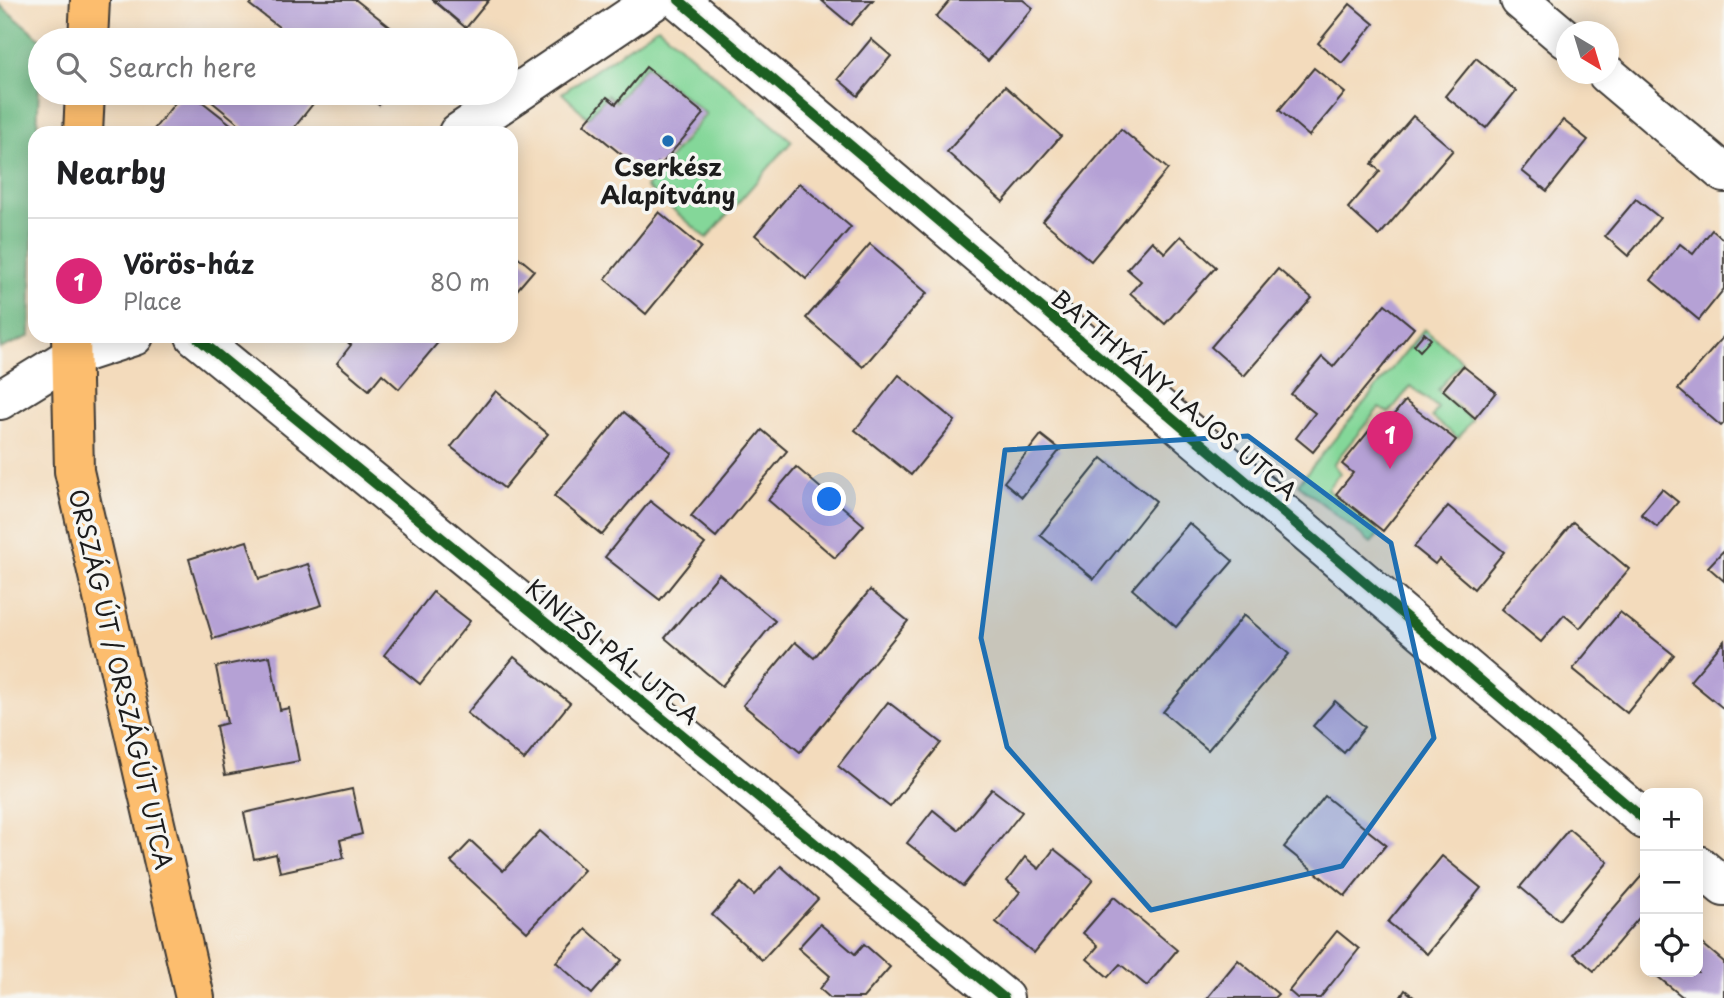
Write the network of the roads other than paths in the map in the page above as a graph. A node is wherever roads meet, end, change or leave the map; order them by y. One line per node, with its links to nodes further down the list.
1 (90, 0): 5 (main road)
2 (655, 0): 8 (street)
3 (679, 0): 18 (street, BATTHYÁNY LAJOS UTCA)
4 (1520, 0): 6 (street)
5 (89, 28)
6 (1556, 31)
7 (1618, 84): 13 (street)
8 (518, 92)
9 (84, 105): 11 (main road)
10 (499, 105): 12 (street)
11 (83, 126)
12 (468, 126)
13 (1724, 173)
14 (94, 343): 16 (street)
15 (204, 343): 22 (street, KINIZSI PÁL UTCA)
16 (71, 347): 17 (street); 21 (main road, ORSZÁG ÚT / ORSZÁGÚT UTCA)
17 (0, 400)
18 (1640, 816)
19 (1703, 869): 20 (street)
20 (1724, 887)
21 (195, 998)
22 (1004, 998)

